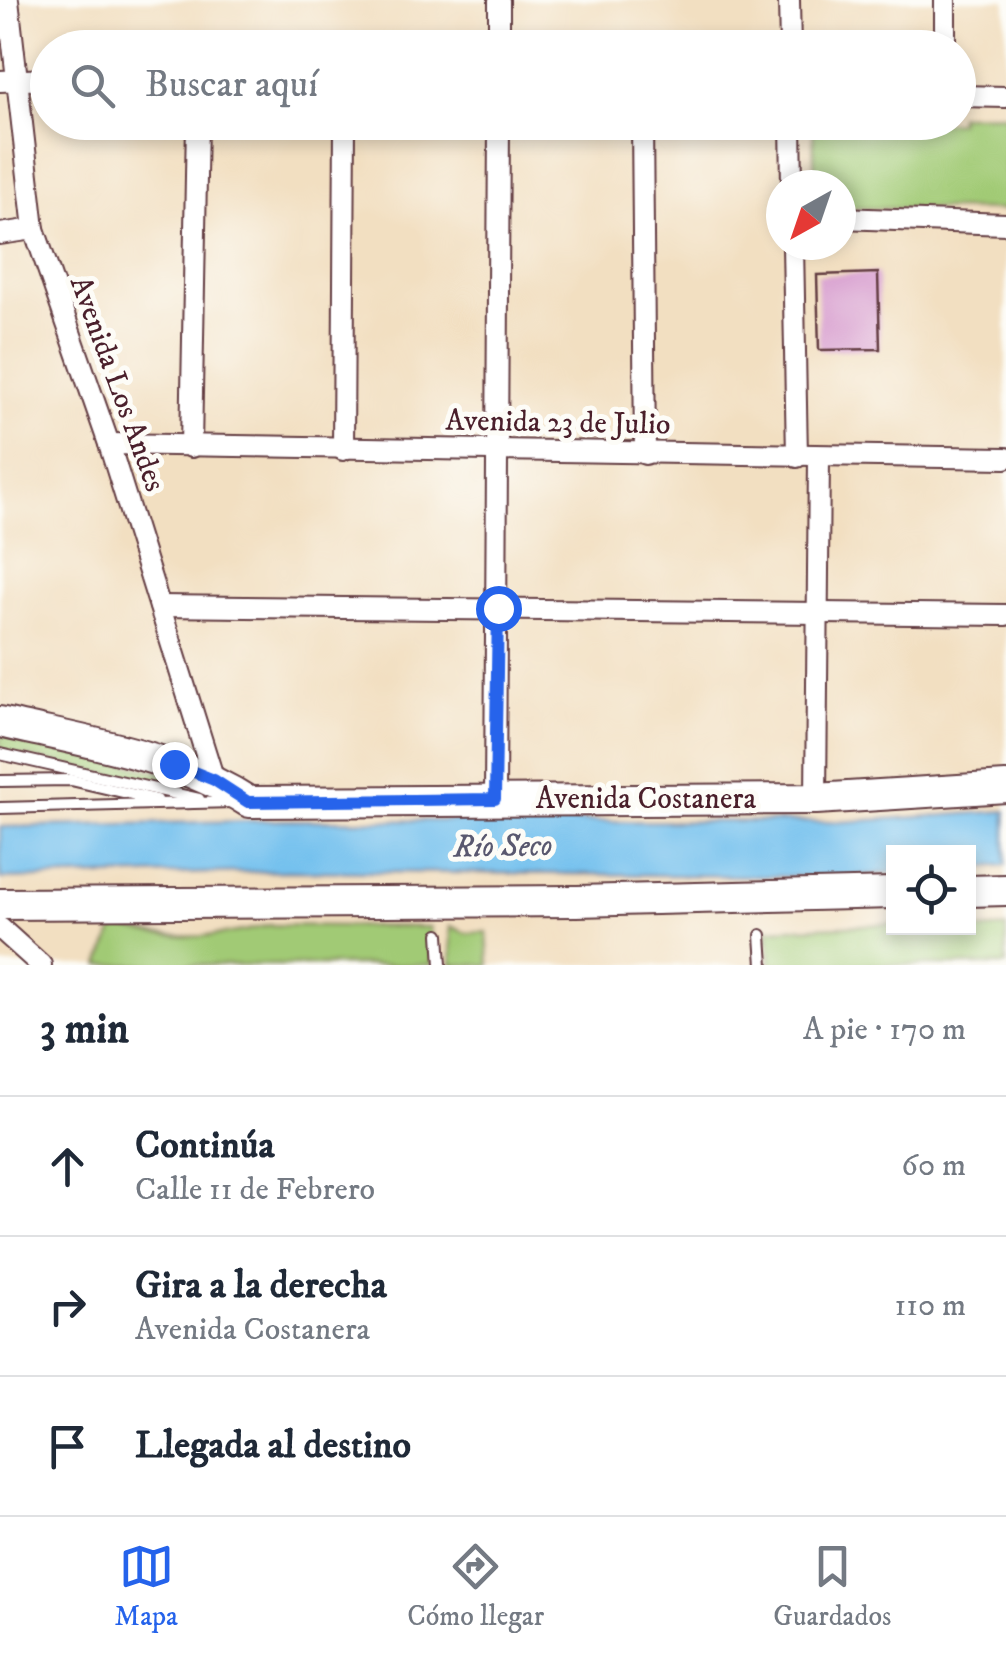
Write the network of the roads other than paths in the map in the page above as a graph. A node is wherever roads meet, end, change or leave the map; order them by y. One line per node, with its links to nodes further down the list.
1 (8, 0): 8 (street, Avenida Los Andes)
2 (499, 0): 5 (street)
3 (789, 0): 6 (street)
4 (945, 0): 7 (street)
5 (499, 30)
6 (790, 30)
7 (945, 30)
8 (7, 80): 19 (street, Avenida Los Andes)
9 (976, 96): 10 (street)
10 (1006, 97)
11 (196, 140): 23 (street)
12 (345, 140): 24 (street)
13 (499, 140): 25 (street)
14 (642, 140): 26 (street)
15 (791, 140): 16 (street)
16 (792, 170)
17 (856, 219): 18 (street)
18 (1006, 224)
19 (34, 229): 20 (street); 22 (street, Avenida Los Andes)
20 (0, 234)
21 (794, 260): 27 (street)
22 (109, 444): 23 (street, Avenida 23 de Julio); 30 (street, Avenida Los Andes)
23 (191, 448): 24 (street, Avenida 23 de Julio)
24 (343, 450): 25 (street, Avenida 23 de Julio)
25 (498, 452): 26 (street, Avenida 23 de Julio); 31 (street)
26 (645, 454): 27 (street, Avenida 23 de Julio)
27 (797, 457): 28 (street, Avenida 23 de Julio)
28 (819, 457): 29 (street, Avenida 23 de Julio); 32 (street)
29 (1006, 458)
30 (160, 606): 31 (street); 38 (street, Avenida Los Andes)
31 (498, 608): 32 (street); 39 (street)
32 (818, 612): 33 (street); 40 (street)
33 (1006, 615)
34 (0, 722): 38 (main road, Avenida Costanera)
35 (0, 754): 38 (lane)
36 (0, 782): 41 (lane)
37 (1006, 788): 40 (main road, Avenida Costanera)
38 (214, 791): 39 (main road, Avenida Costanera); 41 (lane)
39 (495, 799): 40 (main road, Avenida Costanera)
40 (816, 799)
41 (172, 804): 42 (lane)
42 (0, 808)
43 (1006, 890): 44 (main road)
44 (976, 891)
45 (886, 893): 46 (main road)
46 (0, 904)
47 (0, 928): 50 (street)
48 (440, 934): 51 (lane)
49 (761, 935): 52 (lane)
50 (41, 965)
51 (441, 965)
52 (763, 965)

